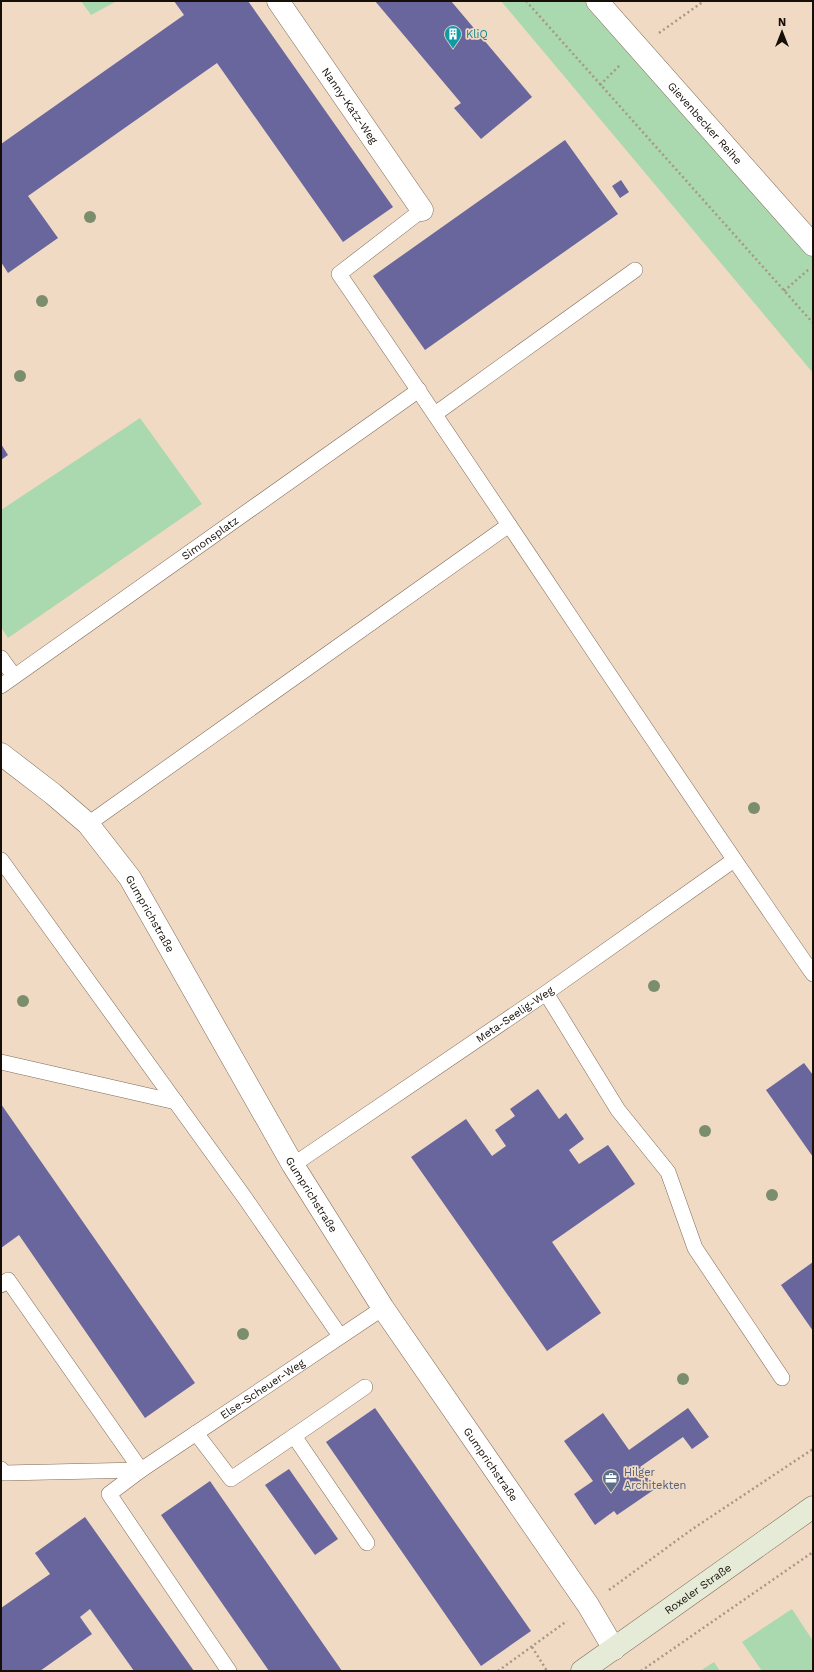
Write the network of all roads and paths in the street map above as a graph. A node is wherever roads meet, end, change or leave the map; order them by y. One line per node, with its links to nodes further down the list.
1 (278, 1): 4 (street, Nanny-Katz-Weg)
2 (526, 1): 8 (path)
3 (597, 1): 5 (street, Gievenbecker Reihe)
4 (422, 210): 10 (lane)
5 (813, 245)
6 (813, 266): 8 (path)
7 (635, 270): 11 (lane)
8 (784, 291): 9 (path)
9 (813, 323)
10 (419, 390): 11 (lane); 14 (lane, Simonsplatz)
11 (434, 414): 12 (lane)
12 (509, 526): 17 (lane); 19 (lane)
13 (1, 658): 14 (lane)
14 (14, 676): 15 (lane, Simonsplatz)
15 (1, 686)
16 (1, 754): 17 (street, Gumprichstraße)
17 (88, 824): 24 (street, Gumprichstraße)
18 (1, 860): 23 (lane)
19 (734, 860): 20 (lane); 21 (lane, Meta-Seelig-Weg)
20 (813, 974)
21 (546, 993): 24 (lane, Meta-Seelig-Weg); 28 (lane)
22 (1, 1062): 23 (lane)
23 (176, 1102): 27 (lane)
24 (293, 1165): 26 (street, Gumprichstraße)
25 (1, 1285): 33 (lane)
26 (383, 1308): 27 (lane, Else-Scheuer-Weg); 38 (street, Gumprichstraße)
27 (340, 1336): 30 (lane, Else-Scheuer-Weg)
28 (782, 1378)
29 (365, 1387): 31 (lane)
30 (196, 1433): 31 (lane); 33 (lane, Else-Scheuer-Weg)
31 (294, 1436): 36 (lane)
32 (813, 1449): 38 (path)
33 (141, 1470): 34 (lane); 41 (lane, Else-Scheuer-Weg)
34 (2, 1471)
35 (813, 1507): 40 (main road, Roxeler Straße)
36 (367, 1544)
37 (813, 1552): 45 (path)
38 (588, 1605): 39 (path); 40 (street, Gumprichstraße)
39 (532, 1647): 42 (path); 43 (path)
40 (614, 1649): 44 (main road, Roxeler Straße)
41 (229, 1671)
42 (498, 1671)
43 (547, 1671)
44 (582, 1671)
45 (642, 1671)

